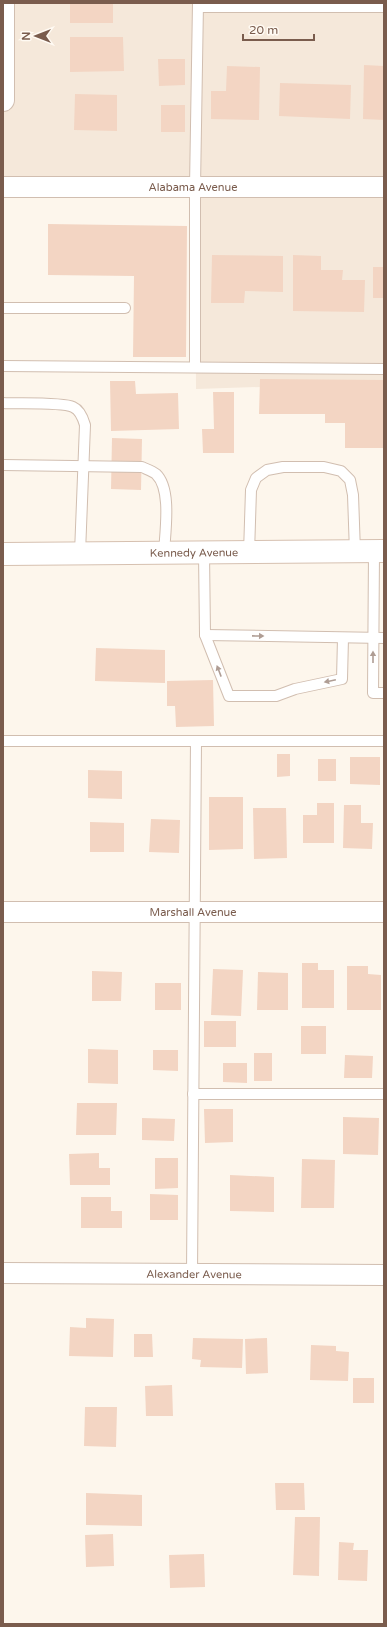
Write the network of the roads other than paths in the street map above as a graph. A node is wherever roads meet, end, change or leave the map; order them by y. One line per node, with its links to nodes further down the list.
1 (3, 3): 4 (main road)
2 (198, 5): 3 (lane); 6 (lane)
3 (384, 7)
4 (3, 100)
5 (3, 186): 6 (street, Alabama Avenue)
6 (196, 187): 7 (street, Alabama Avenue); 11 (lane)
7 (384, 187)
8 (3, 308): 9 (lane)
9 (125, 308)
10 (3, 366): 11 (lane)
11 (196, 367): 12 (lane)
12 (384, 369)
13 (3, 404): 15 (lane)
14 (3, 465): 15 (lane)
15 (83, 467): 17 (lane); 18 (lane)
16 (371, 551): 20 (main road, Kennedy Avenue); 20 (lane); 24 (lane)
17 (80, 553): 18 (main road, Kennedy Avenue); 21 (main road, Kennedy Avenue)
18 (164, 553): 19 (main road, Kennedy Avenue)
19 (204, 553): 20 (main road, Kennedy Avenue); 22 (lane)
20 (249, 553)
21 (3, 554)
22 (205, 635): 23 (lane, one-way to 23); 23 (lane, one-way to 22)
23 (343, 638): 24 (lane)
24 (372, 638): 25 (lane); 26 (lane, one-way to 24)
25 (384, 638)
26 (384, 693)
27 (3, 741): 28 (lane)
28 (196, 741): 29 (lane); 31 (lane)
29 (384, 741)
30 (3, 912): 31 (street, Marshall Avenue)
31 (195, 912): 32 (street, Marshall Avenue); 33 (lane)
32 (384, 912)
33 (193, 1094): 34 (lane); 36 (lane)
34 (384, 1094)
35 (3, 1274): 36 (street, Alexander Avenue)
36 (192, 1274): 37 (street, Alexander Avenue)
37 (384, 1275)

